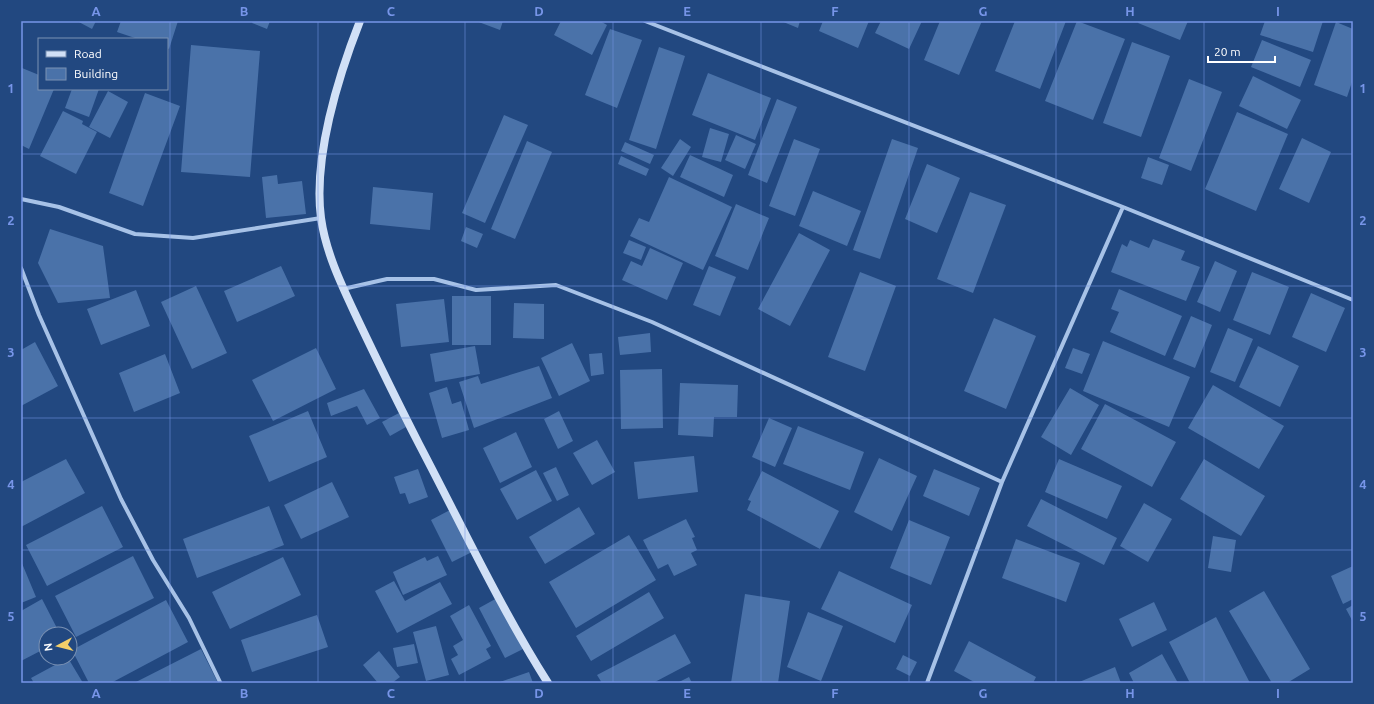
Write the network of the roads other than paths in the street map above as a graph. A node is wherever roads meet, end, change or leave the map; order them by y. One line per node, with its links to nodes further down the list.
1 (360, 21): 5 (street)
2 (645, 21): 4 (street)
3 (21, 199): 5 (street)
4 (1123, 208): 8 (street); 9 (street)
5 (321, 218): 7 (street)
6 (21, 268): 10 (street)
7 (343, 289): 9 (street); 11 (street)
8 (1353, 300)
9 (1002, 482): 12 (street)
10 (220, 682)
11 (548, 683)
12 (927, 683)

